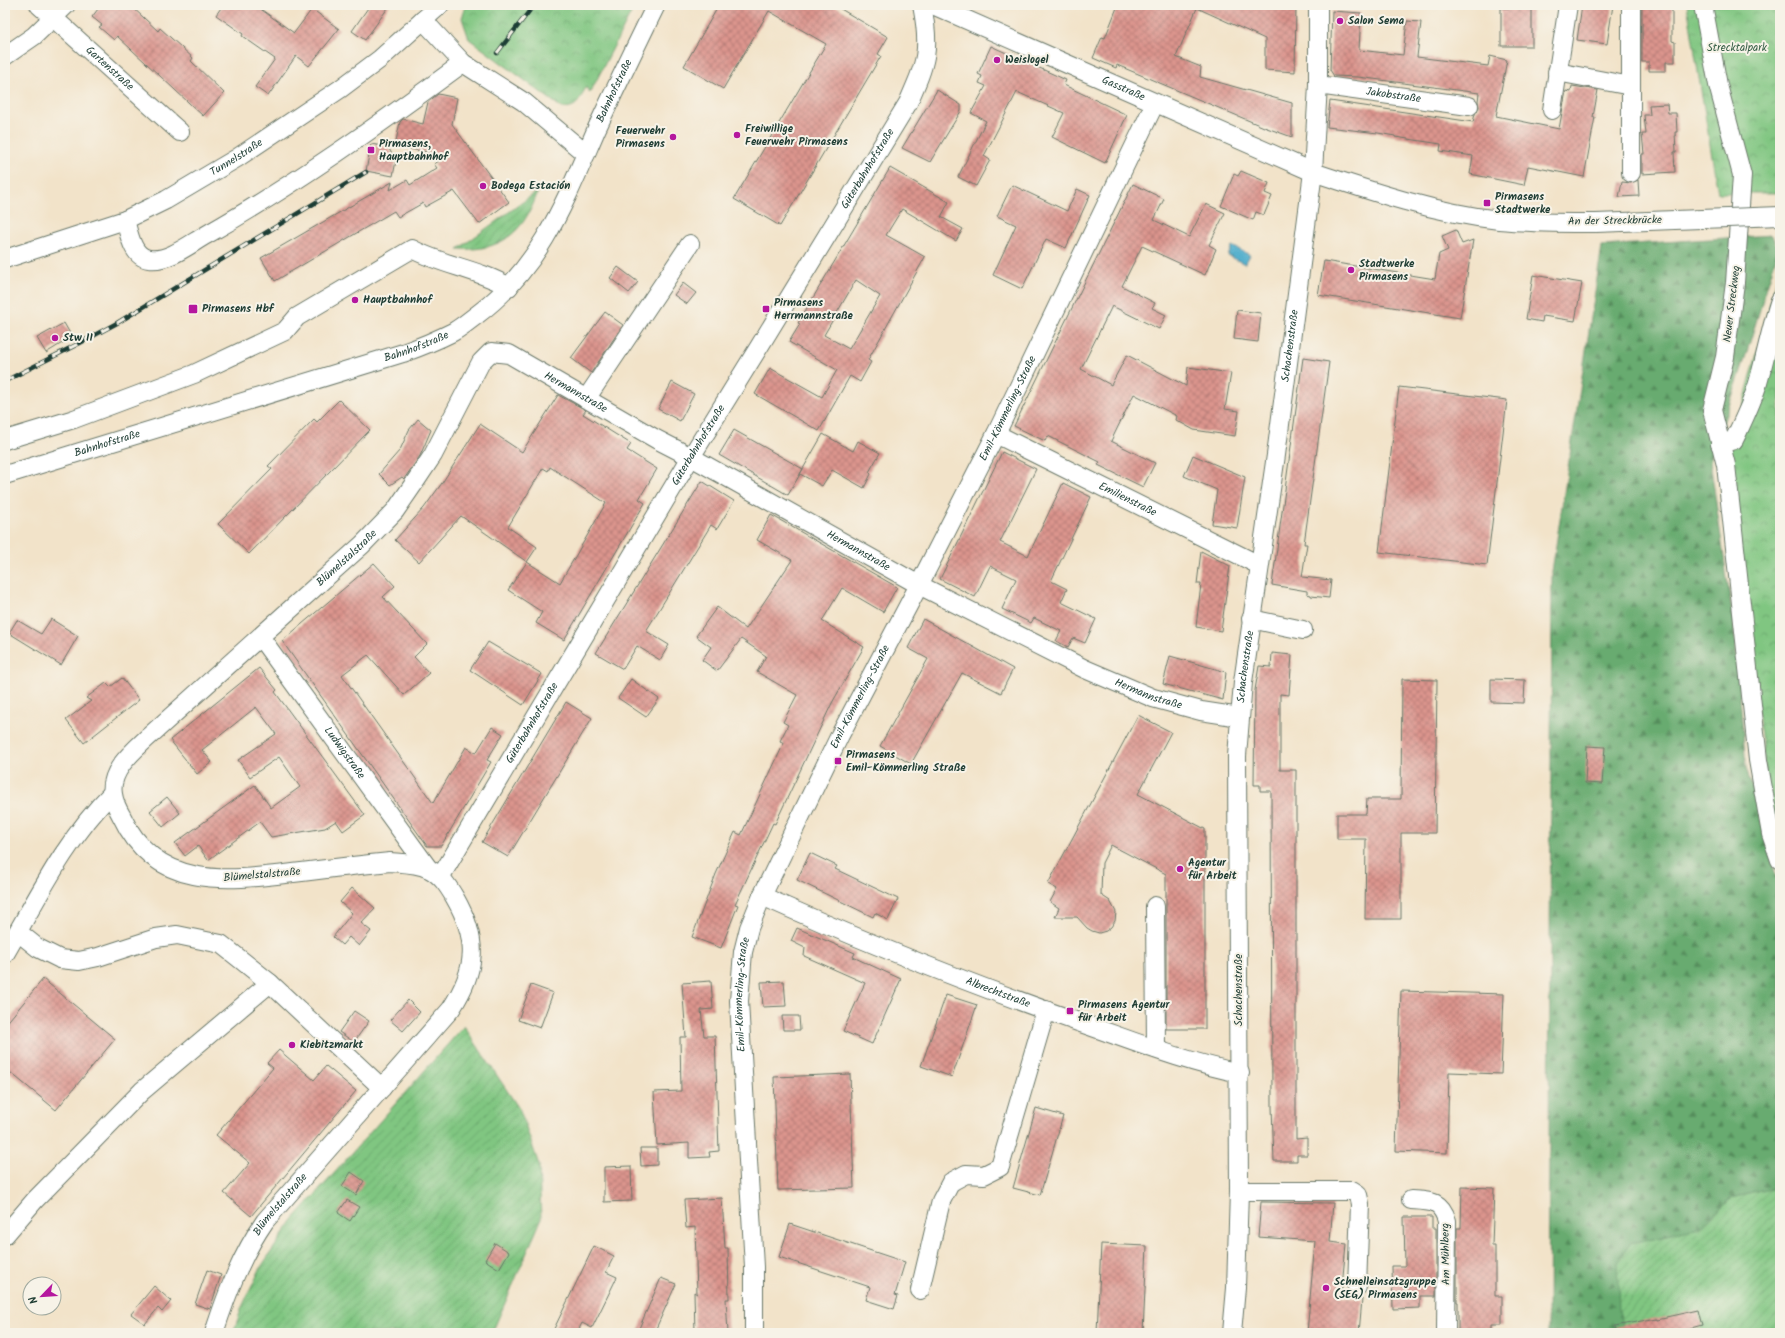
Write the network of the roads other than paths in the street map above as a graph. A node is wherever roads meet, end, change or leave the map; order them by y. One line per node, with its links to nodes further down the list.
1 (39, 5): 10 (street, Gartenstraße)
2 (440, 5): 11 (street, Tunnelstraße)
3 (656, 5): 21 (street, Bahnhofstraße)
4 (922, 5): 35 (street, Güterbahnhofstraße)
5 (933, 5): 17 (street, Gasstraße)
6 (1318, 5): 15 (street, Schachenstraße)
7 (1568, 5): 14 (street)
8 (1631, 5): 16 (street)
9 (1703, 5): 34 (street, Neuer Streckweg)
10 (60, 11): 12 (street); 20 (street, Gartenstraße)
11 (423, 20): 13 (street); 25 (street, Tunnelstraße)
12 (5, 56)
13 (462, 63): 21 (street); 25 (street)
14 (1556, 72): 16 (street); 19 (street)
15 (1318, 85): 18 (street, Jakobstraße); 22 (street, Schachenstraße)
16 (1631, 86): 23 (street)
17 (1155, 103): 22 (street, Gasstraße); 32 (street, Emil-Kömmerling-Straße)
18 (1469, 106)
19 (1552, 110)
20 (180, 132)
21 (586, 154): 28 (street, Bahnhofstraße)
22 (1313, 172): 24 (street, An der Streckbrücke, bridge); 37 (street, Schachenstraße)
23 (1631, 173)
24 (1780, 216)
25 (125, 220): 27 (street, Tunnelstraße)
26 (690, 244): 31 (street)
27 (5, 258)
28 (509, 287): 33 (street); 36 (street, Bahnhofstraße)
29 (1780, 300): 34 (street)
30 (491, 352): 31 (street, Hermannstraße); 41 (street, Blümelstalstraße)
31 (586, 398): 35 (street, Hermannstraße)
32 (996, 434): 37 (street, Emilienstraße); 38 (street, Emil-Kömmerling-Straße)
33 (5, 440)
34 (1720, 444): 44 (street, Neuer Streckweg)
35 (691, 456): 38 (street, Hermannstraße); 45 (street, Güterbahnhofstraße)
36 (5, 475)
37 (1258, 565): 39 (street, Schachenstraße)
38 (919, 585): 42 (street, Hermannstraße); 46 (street, Emil-Kömmerling-Straße)
39 (1251, 619): 40 (street); 42 (street, Schachenstraße)
40 (1303, 630)
41 (261, 638): 43 (street, Blümelstalstraße); 45 (street, Ludwigstraße)
42 (1240, 717): 53 (street, Schachenstraße)
43 (112, 793): 45 (street, Blümelstalstraße); 48 (street)
44 (1780, 860)
45 (434, 872): 54 (street, Blümelstalstraße)
46 (762, 896): 51 (street, Albrechtstraße); 61 (street, Emil-Kömmerling-Straße)
47 (1155, 906): 52 (street)
48 (18, 932): 49 (street); 50 (street)
49 (5, 954)
50 (270, 983): 54 (street); 57 (street)
51 (1046, 1010): 52 (street, Albrechtstraße); 59 (street)
52 (1156, 1049): 53 (street, Albrechtstraße)
53 (1240, 1073): 55 (street, Schachenstraße)
54 (382, 1088): 60 (street, Blümelstalstraße)
55 (1239, 1191): 58 (street); 62 (street, Schachenstraße)
56 (1411, 1200): 63 (street, Am Mühlberg)
57 (5, 1235)
58 (1358, 1287)
59 (920, 1290)
60 (214, 1333)
61 (754, 1333)
62 (1232, 1333)
63 (1446, 1333)

